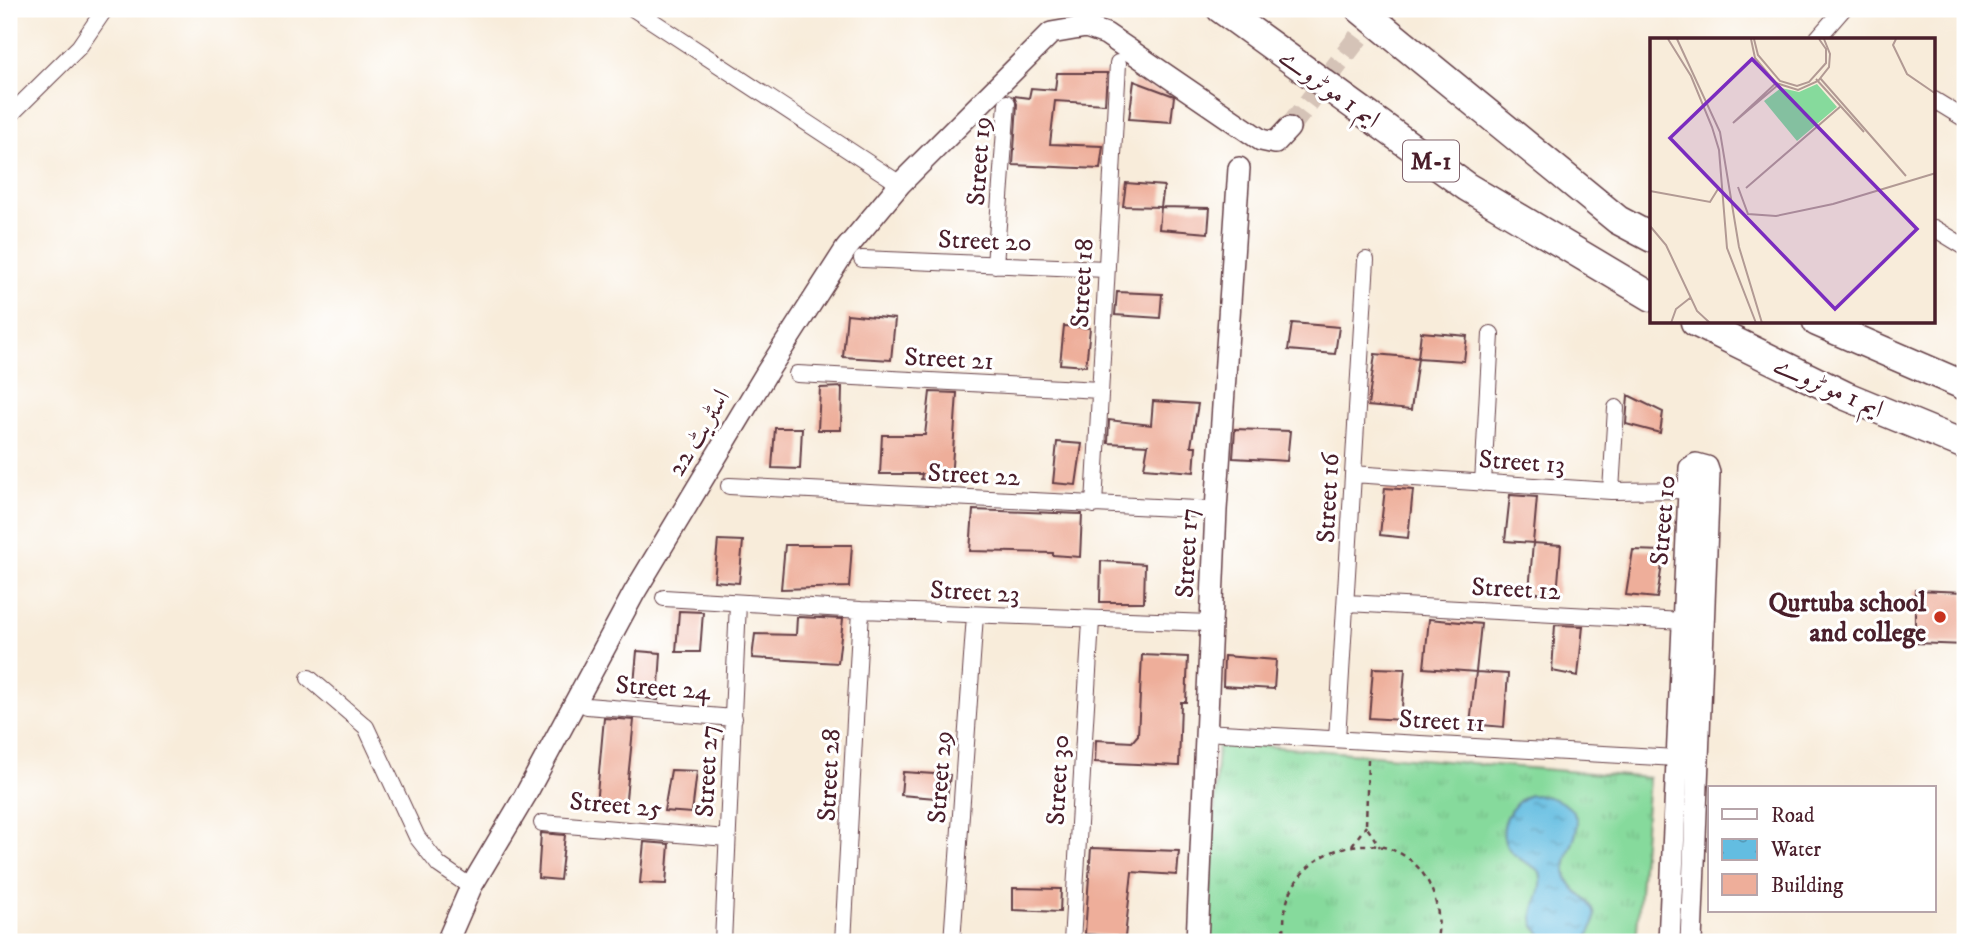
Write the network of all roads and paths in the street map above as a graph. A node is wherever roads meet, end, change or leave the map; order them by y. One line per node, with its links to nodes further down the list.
1 (105, 9): 10 (street)
2 (634, 9): 14 (street)
3 (1221, 9): 22 (highway, ایم 1 موٹروے / M-1)
4 (1360, 9): 16 (highway, M-1)
5 (1843, 9): 6 (street)
6 (1824, 38)
7 (1118, 63): 21 (street, Street 18)
8 (1936, 101): 11 (street)
9 (1007, 103): 20 (street, Street 19)
10 (9, 117)
11 (1965, 119)
12 (1289, 128): 14 (street, اسٹریٹ 22)
13 (1239, 168): 37 (street, Street 17)
14 (900, 184): 58 (street, اسٹریٹ 22)
15 (1936, 229): 17 (street)
16 (1650, 237)
17 (1965, 247)
18 (862, 259): 20 (street, Street 20)
19 (1366, 260): 31 (street, Street 16)
20 (995, 265): 21 (street, Street 20)
21 (1106, 270): 28 (street, Street 18)
22 (1650, 297)
23 (1699, 324): 30 (highway, ایم 1 موٹروے)
24 (1822, 324): 27 (highway, ایم 1 موٹروے)
25 (1491, 334): 32 (street)
26 (796, 374): 28 (street, Street 21)
27 (1965, 386)
28 (1100, 390): 36 (street, Street 18)
29 (1616, 408): 35 (street)
30 (1965, 445)
31 (1353, 474): 32 (street, Street 13); 40 (street, Street 16)
32 (1483, 483): 35 (street, Street 13)
33 (729, 486): 36 (street, Street 22)
34 (1689, 490): 35 (street, Street 13); 44 (street, Street 10); 70 (street, Street 10)
35 (1611, 491)
36 (1094, 505): 37 (street, Street 22)
37 (1216, 510): 45 (street, Street 17)
38 (664, 598): 39 (street, Street 23)
39 (738, 603): 41 (street, Street 23); 48 (street, Street 27)
40 (1347, 603): 44 (street, Street 12); 50 (street, Street 16)
41 (862, 611): 42 (street, Street 23); 62 (street, Street 28)
42 (975, 615): 43 (street, Street 23); 63 (street, Street 29)
43 (1091, 621): 45 (street, Street 23); 64 (street, Street 30)
44 (1683, 621): 51 (street, Street 10)
45 (1210, 623): 49 (street, Street 17)
46 (309, 678): 58 (street)
47 (587, 706): 48 (street, Street 24)
48 (734, 718): 55 (street, Street 27)
49 (1204, 732): 50 (street, Street 11); 65 (street, Street 17)
50 (1337, 739): 51 (street, Street 11)
51 (1677, 758): 69 (street, Street 10)
52 (1368, 759): 54 (path)
53 (542, 823): 55 (street, Street 25)
54 (1366, 825): 56 (path); 57 (path)
55 (727, 838): 61 (street, Street 27)
56 (1352, 845): 57 (path); 59 (path)
57 (1380, 847): 68 (path)
58 (471, 887): 60 (street, اسٹریٹ 22)
59 (1285, 928): 66 (path); 67 (path)
60 (447, 942)
61 (723, 942)
62 (843, 942)
63 (952, 942)
64 (1072, 942)
65 (1197, 942)
66 (1255, 942)
67 (1286, 942)
68 (1436, 942)
69 (1668, 942)
70 (1691, 942)

